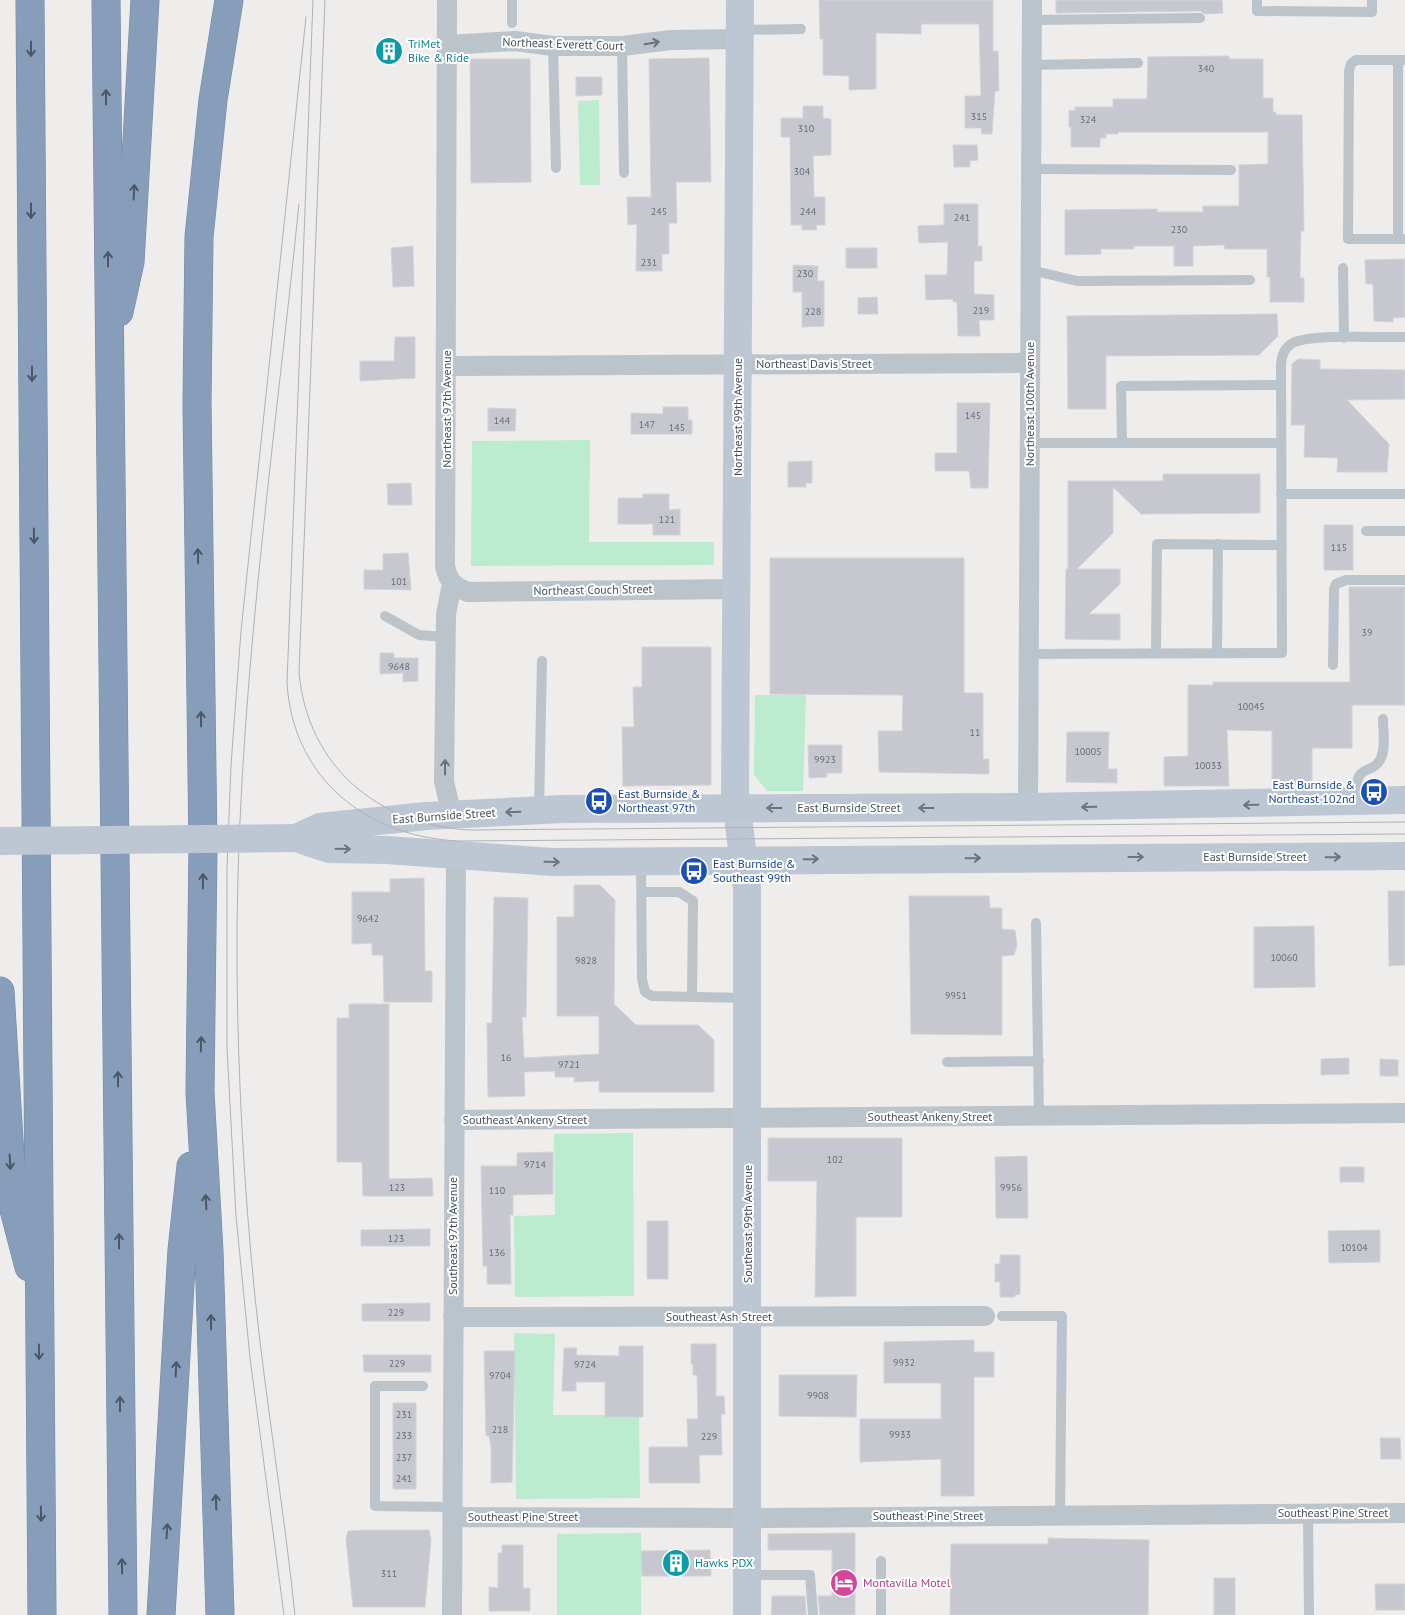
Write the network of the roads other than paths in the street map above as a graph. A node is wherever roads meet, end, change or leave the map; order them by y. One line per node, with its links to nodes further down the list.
1 (30, 0): 83 (highway, one-way to 83)
2 (106, 0): 34 (highway, one-way to 2)
3 (145, 0): 34 (highway, one-way to 3)
4 (229, 0): 78 (highway, one-way to 4)
5 (447, 0): 18 (street, Northeast 97th Avenue)
6 (512, 0): 15 (lane)
7 (740, 0): 17 (street, Northeast 99th Avenue)
8 (1032, 0): 14 (street, Northeast 100th Avenue)
9 (1257, 0): 12 (lane)
10 (1314, 0): 12 (lane)
11 (1372, 0): 12 (lane)
12 (1314, 12)
13 (1200, 18): 14 (lane)
14 (1032, 20): 23 (street, Northeast 100th Avenue)
15 (512, 23)
16 (801, 29): 17 (lane)
17 (740, 34): 20 (street, Northeast Everett Court, one-way to 17); 36 (street, Northeast 99th Avenue)
18 (447, 45): 19 (street, Northeast Everett Court); 37 (street, Northeast 97th Avenue)
19 (553, 46): 20 (street, Northeast Everett Court); 24 (lane)
20 (622, 46): 27 (lane)
21 (1402, 60): 28 (lane); 28 (lane)
22 (1138, 63): 23 (lane)
23 (1032, 65): 25 (street, Northeast 100th Avenue)
24 (556, 168)
25 (1032, 169): 26 (lane); 30 (street, Northeast 100th Avenue)
26 (1231, 170)
27 (624, 173)
28 (1402, 239)
29 (1343, 268): 32 (lane)
30 (1031, 270): 31 (lane); 35 (street, Northeast 100th Avenue)
31 (1250, 280)
32 (1344, 338): 33 (lane); 38 (lane)
33 (1405, 338)
34 (108, 361): 96 (highway, one-way to 34)
35 (1030, 363): 36 (street, Northeast Davis Street); 39 (street, Northeast 100th Avenue)
36 (738, 364): 37 (street, Northeast Davis Street); 50 (street, Northeast 99th Avenue)
37 (447, 366): 49 (street, Northeast 97th Avenue)
38 (1281, 386): 40 (lane); 41 (lane)
39 (1030, 443): 40 (lane); 55 (street, Northeast 100th Avenue)
40 (1122, 443): 41 (lane)
41 (1281, 443): 42 (lane)
42 (1282, 494): 43 (lane); 47 (lane)
43 (1405, 494)
44 (1405, 530): 45 (lane)
45 (1366, 531)
46 (1218, 544): 47 (lane); 53 (lane); 54 (lane)
47 (1282, 545): 54 (lane)
48 (1405, 580): 57 (lane)
49 (452, 584): 50 (street, Northeast Couch Street); 52 (street, Northeast 97th Avenue)
50 (737, 589): 64 (street, Northeast 99th Avenue)
51 (385, 616): 52 (lane)
52 (445, 637): 63 (street, Northeast 97th Avenue, one-way to 52)
53 (1156, 653): 54 (lane); 55 (lane)
54 (1217, 653)
55 (1029, 654): 61 (street, Northeast 100th Avenue)
56 (542, 661): 62 (lane)
57 (1333, 665)
58 (1383, 719): 60 (lane)
59 (1405, 800): 60 (street, East Burnside Street)
60 (1355, 802): 61 (street, East Burnside Street, one-way to 61)
61 (1028, 807): 64 (street, East Burnside Street, one-way to 64)
62 (540, 811): 63 (street, East Burnside Street, one-way to 63); 64 (street, East Burnside Street)
63 (452, 815): 65 (street, East Burnside Street)
64 (739, 821): 69 (street, Southeast 99th Avenue)
65 (296, 838): 66 (street, East Burnside Street, bridge); 68 (street, East Burnside Street, one-way to 68)
66 (0, 841)
67 (1405, 856): 69 (street, East Burnside Street, one-way to 67)
68 (456, 857): 70 (street, East Burnside Street, one-way to 70); 82 (street, Southeast 97th Avenue)
69 (744, 860): 70 (street, East Burnside Street); 75 (street, Southeast 99th Avenue)
70 (641, 861): 71 (lane)
71 (642, 892): 74 (lane); 74 (lane)
72 (1036, 923): 76 (lane)
73 (0, 992): 83 (highway, one-way to 83)
74 (692, 997): 75 (lane)
75 (748, 998): 81 (street, Southeast 99th Avenue)
76 (1039, 1061): 77 (lane); 80 (lane)
77 (947, 1062)
78 (200, 1092): 97 (highway, one-way to 78); 98 (highway, one-way to 78)
79 (1405, 1113): 80 (street, Southeast Ankeny Street)
80 (1039, 1117): 81 (street, Southeast Ankeny Street)
81 (748, 1118): 82 (street, Southeast Ankeny Street); 84 (street, Southeast 99th Avenue)
82 (454, 1120): 86 (street, Southeast 97th Avenue)
83 (39, 1303): 95 (highway, one-way to 95)
84 (748, 1316): 85 (street, Southeast Ash Street); 86 (street, Southeast Ash Street); 92 (street, Southeast 99th Avenue)
85 (994, 1316): 91 (lane)
86 (453, 1317): 88 (street, Southeast 97th Avenue)
87 (423, 1386): 88 (lane)
88 (452, 1512): 92 (street, Southeast Pine Street); 99 (street, Southeast 97th Avenue)
89 (1405, 1513): 90 (street, Southeast Pine Street)
90 (1308, 1514): 91 (street, Southeast Pine Street); 103 (lane)
91 (1060, 1515): 92 (street, Southeast Pine Street)
92 (747, 1518): 94 (street, Southeast 99th Avenue)
93 (881, 1561): 102 (lane)
94 (747, 1575): 100 (street, Southeast 99th Avenue); 101 (lane)
95 (42, 1615)
96 (123, 1615)
97 (161, 1615)
98 (220, 1615)
99 (452, 1615)
100 (748, 1615)
101 (813, 1615)
102 (881, 1615)
103 (1309, 1615)

